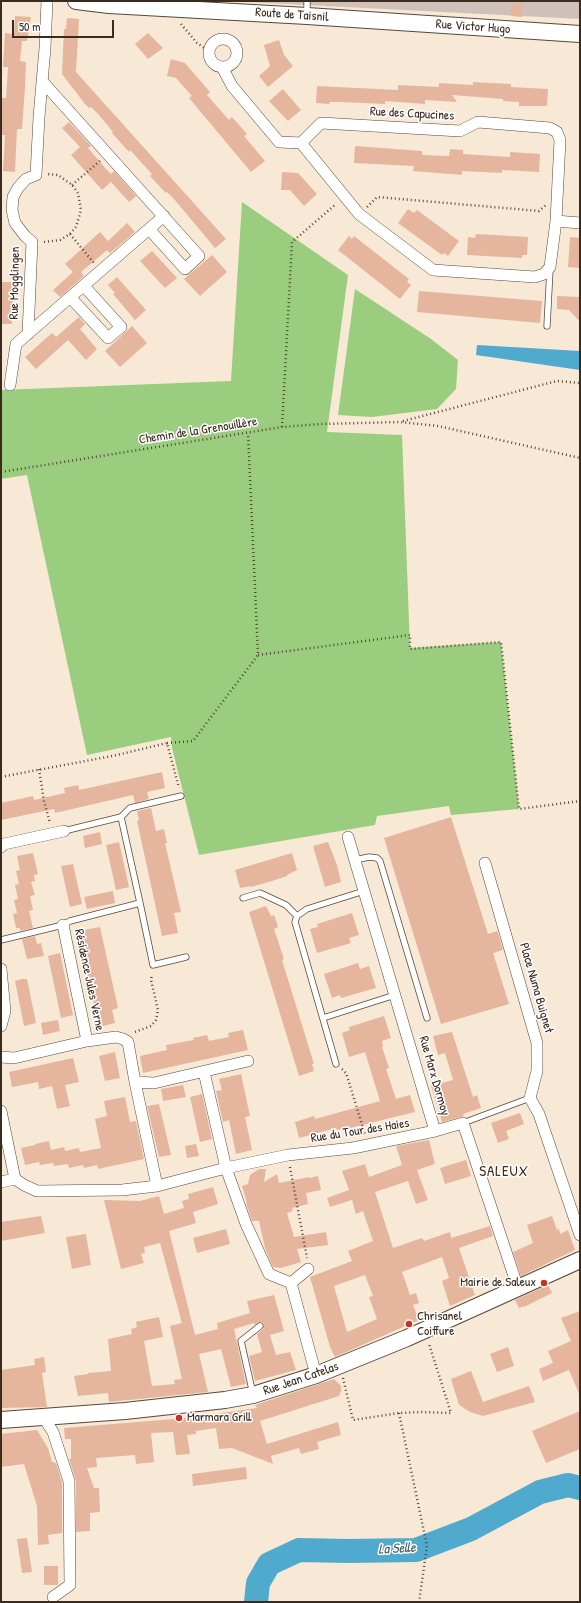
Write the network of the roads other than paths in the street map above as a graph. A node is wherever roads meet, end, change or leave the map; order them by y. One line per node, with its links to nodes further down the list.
1 (47, 1): 7 (street)
2 (76, 1): 3 (street, Route de Taisnil)
3 (307, 8): 4 (street, Route de Taisnil)
4 (365, 20): 5 (street, Rue Victor Hugo)
5 (580, 34)
6 (222, 67): 6 (street); 8 (street)
7 (42, 81): 9 (street); 17 (street, Rue Mogglingen)
8 (301, 143): 10 (street, Rue des Capucines); 13 (street)
9 (164, 216): 12 (street, Rue Mogglingen); 12 (street)
10 (556, 221): 11 (street); 13 (street, Rue des Capucines)
11 (580, 223)
12 (149, 229): 14 (street, Rue Mogglingen)
13 (550, 267): 16 (lane)
14 (84, 286): 15 (street, Rue Mogglingen); 15 (street)
15 (70, 297): 17 (street, Rue Mogglingen)
16 (547, 326)
17 (28, 334): 18 (street, Rue Mogglingen)
18 (10, 385)
19 (181, 796): 20 (lane)
20 (121, 817): 21 (lane); 28 (lane)
21 (64, 831): 23 (street)
22 (348, 837): 24 (street, Rue Marx Dormoy)
23 (1, 847)
24 (355, 860): 26 (street, Rue Marx Dormoy); 36 (lane)
25 (485, 863): 44 (street, Place Numa Buignet)
26 (364, 891): 29 (lane); 34 (street, Rue Marx Dormoy)
27 (243, 898): 29 (lane)
28 (140, 903): 30 (lane, Résidence Jules Verne); 32 (lane)
29 (297, 916): 35 (lane)
30 (62, 925): 31 (lane, Résidence Jules Verne); 38 (street, Résidence Jules Verne)
31 (1, 940)
32 (186, 958)
33 (1, 969): 37 (street)
34 (395, 995): 35 (lane); 47 (street, Rue Marx Dormoy)
35 (323, 1018): 41 (lane)
36 (427, 1018)
37 (1, 1026)
38 (87, 1041): 39 (street); 43 (street)
39 (1, 1057)
40 (248, 1061): 42 (street)
41 (336, 1064)
42 (204, 1072): 43 (street); 48 (street)
43 (135, 1082): 51 (street)
44 (530, 1098): 46 (lane); 52 (street)
45 (1, 1111): 49 (street)
46 (463, 1123): 47 (street, Rue Marx Dormoy); 56 (street, Rue Marx Dormoy)
47 (435, 1131): 48 (street, Rue du Tour des Haies)
48 (226, 1168): 51 (street, Rue du Tour des Haies); 55 (street)
49 (15, 1179): 50 (street); 51 (street, Rue du Tour des Haies)
50 (1, 1182)
51 (157, 1186)
52 (580, 1235)
53 (580, 1260): 56 (street, Rue Jean Catelas)
54 (308, 1268): 55 (street)
55 (290, 1283): 58 (street)
56 (518, 1288): 58 (street, Rue Jean Catelas)
57 (260, 1326): 59 (lane)
58 (316, 1376): 59 (street, Rue Jean Catelas)
59 (253, 1395): 60 (street, Rue Jean Catelas)
60 (44, 1418): 61 (street, Rue Jean Catelas); 62 (street)
61 (1, 1420)
62 (53, 1596)

